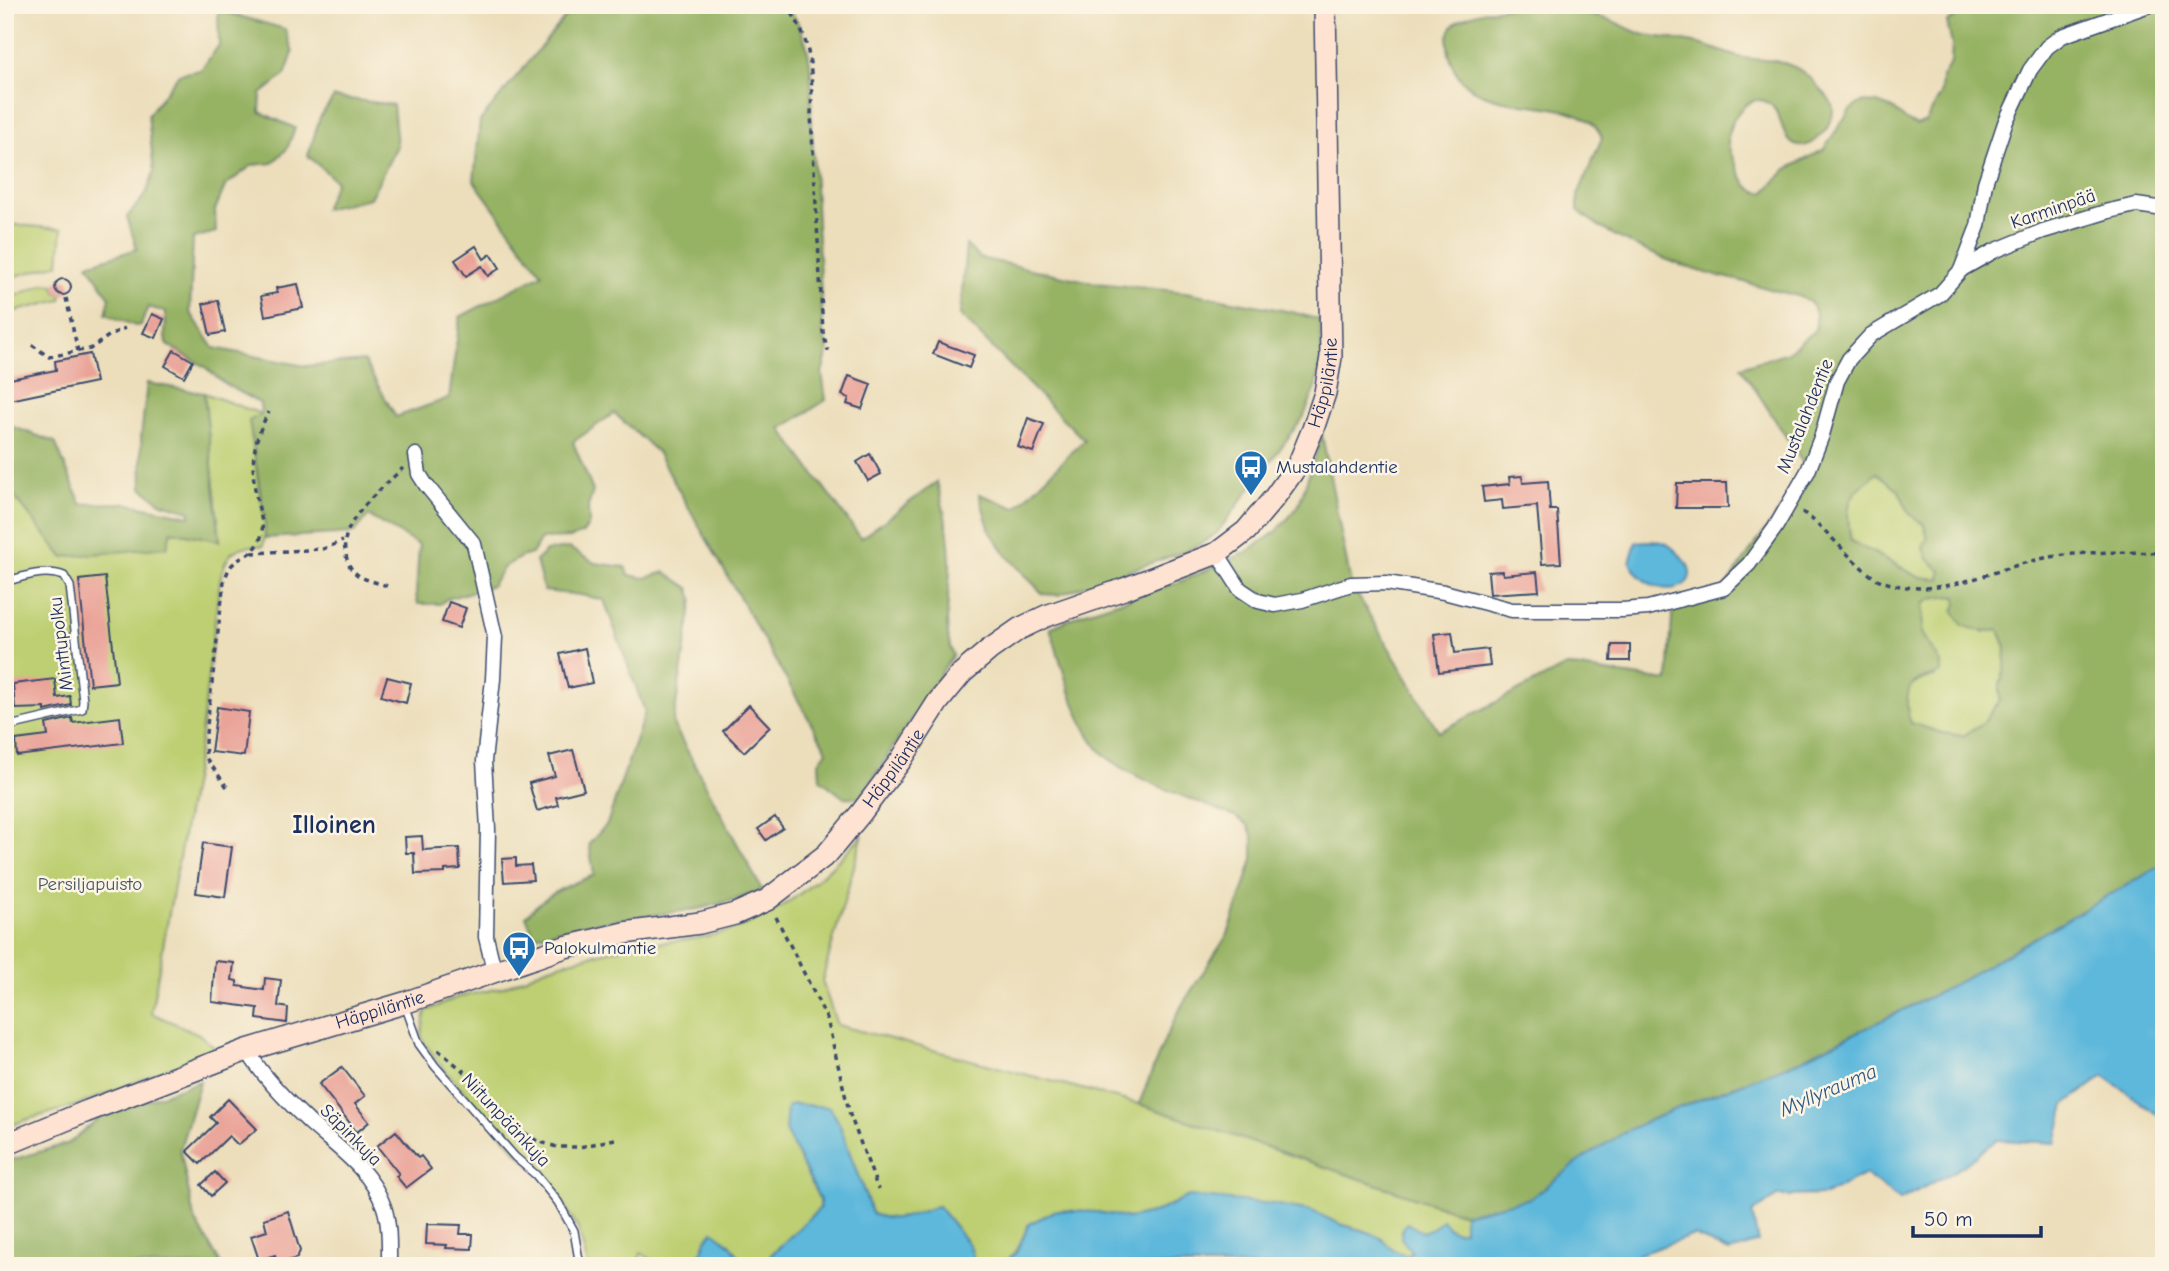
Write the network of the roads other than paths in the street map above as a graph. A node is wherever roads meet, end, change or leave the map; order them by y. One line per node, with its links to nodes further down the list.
1 (1325, 5): 6 (street, Häppiläntie)
2 (2149, 5): 4 (street, Mustalahdentie)
3 (2164, 209): 4 (street, Karminpää)
4 (1961, 270): 6 (street, Mustalahdentie)
5 (416, 455): 9 (street)
6 (1217, 553): 9 (street, Häppiläntie)
7 (5, 582): 8 (lane, Minttupolku)
8 (5, 727)
9 (494, 971): 10 (street, Häppiläntie)
10 (404, 1003): 11 (street, Häppiläntie); 13 (lane, Niitunpäänkuja)
11 (247, 1050): 12 (street, Häppiläntie); 14 (street, Säpinkuja)
12 (5, 1145)
13 (579, 1260)
14 (389, 1266)

